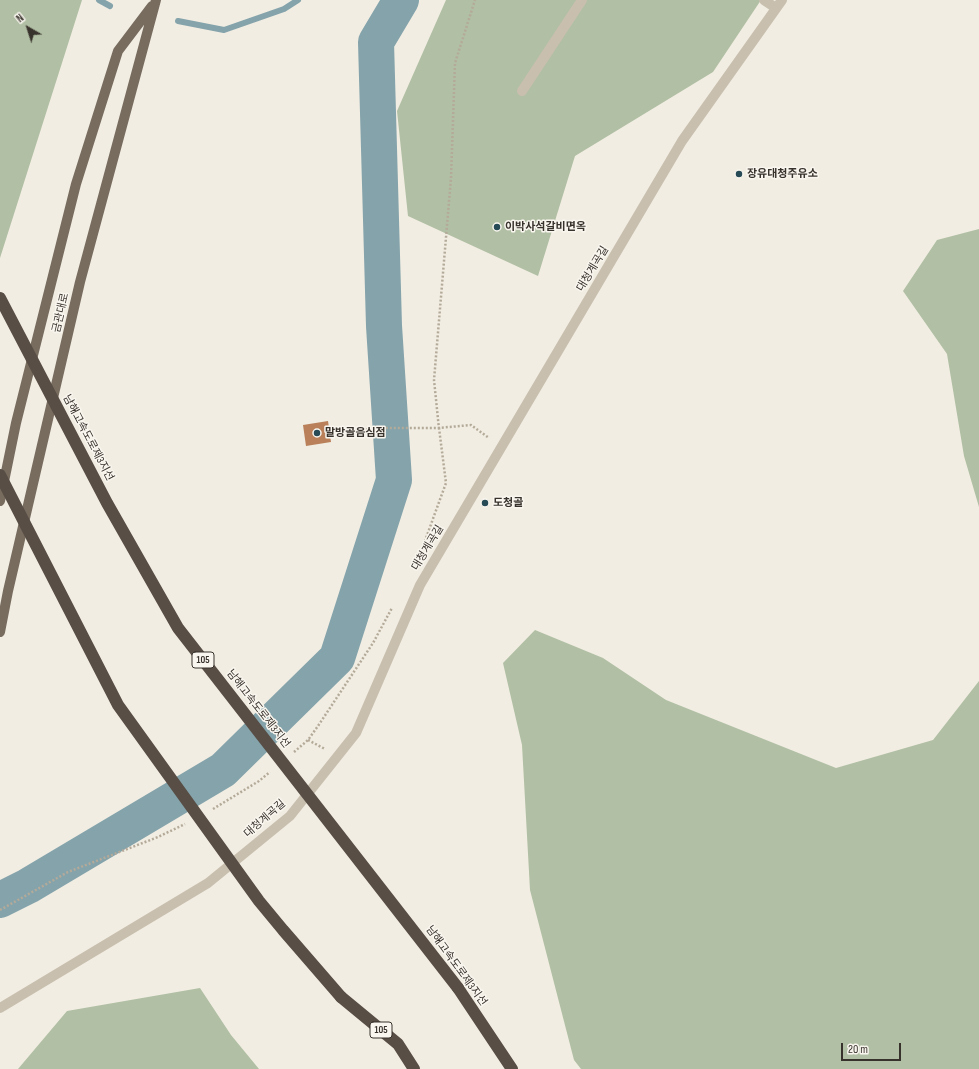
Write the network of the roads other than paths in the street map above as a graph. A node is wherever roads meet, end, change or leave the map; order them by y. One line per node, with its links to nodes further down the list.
1 (582, 0): 5 (street)
2 (764, 0): 4 (street)
3 (156, 1): 8 (main road, 금관대로); 9 (main road, 금관대로)
4 (779, 4): 10 (street, 대청계곡길)
5 (522, 90)
6 (0, 298): 12 (highway, 남해고속도로제3지선 / 105, bridge)
7 (0, 475): 11 (highway, 105, bridge)
8 (0, 501)
9 (0, 632)
10 (0, 1008)
11 (414, 1069)
12 (512, 1069)

